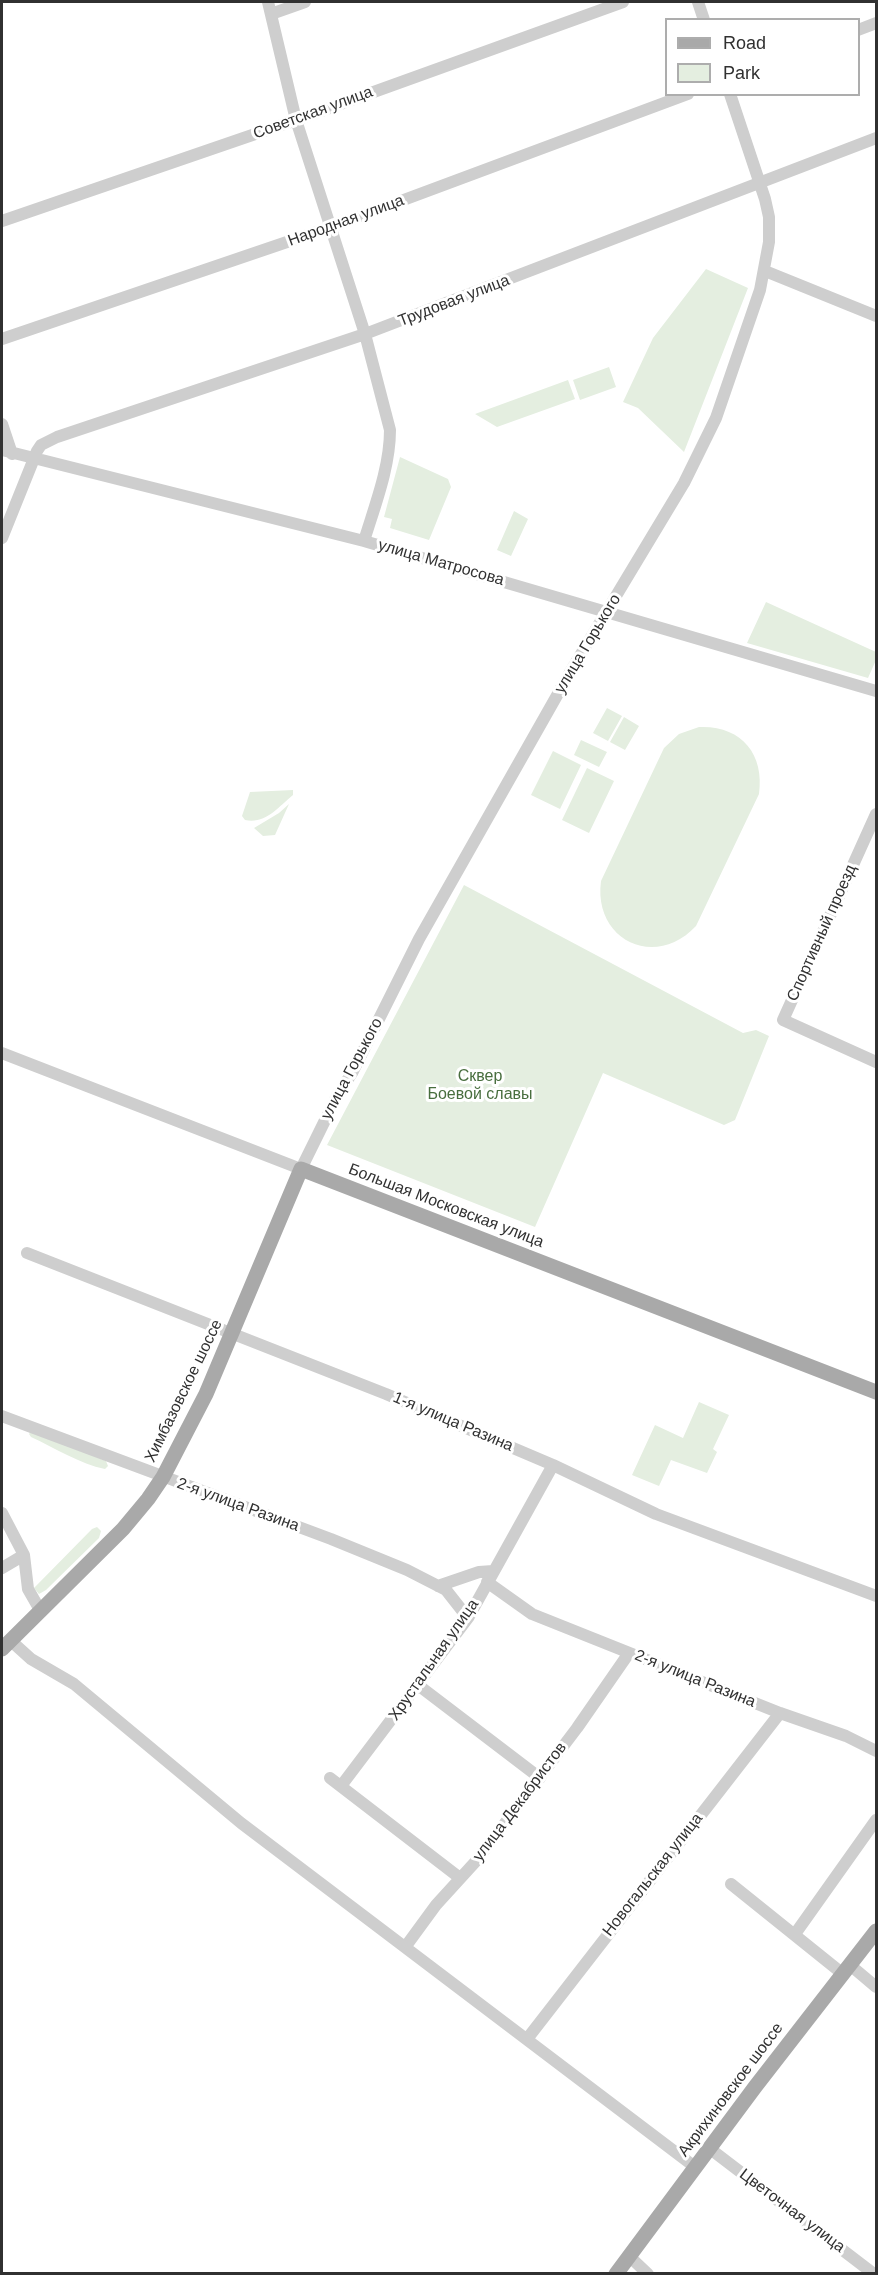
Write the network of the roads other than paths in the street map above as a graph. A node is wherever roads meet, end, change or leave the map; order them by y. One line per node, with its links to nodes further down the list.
1 (306, 2): 4 (street)
2 (623, 2): 10 (street, Советская улица)
3 (698, 2): 5 (street)
4 (269, 8): 10 (street)
5 (703, 18)
6 (876, 23): 7 (street)
7 (860, 29)
8 (683, 96): 14 (street, Народная улица)
9 (731, 96): 12 (street, улица Горького)
10 (296, 120): 13 (street, Советская улица); 14 (street)
11 (876, 138): 12 (street, Трудовая улица)
12 (760, 182): 15 (street, улица Горького); 17 (street, Трудовая улица)
13 (2, 221)
14 (331, 227): 17 (street); 18 (street, Народная улица)
15 (765, 271): 16 (street); 24 (street, улица Горького)
16 (876, 316)
17 (365, 334): 21 (street, Трудовая улица); 23 (street)
18 (2, 339)
19 (2, 424): 20 (street)
20 (7, 452): 21 (street, улица Матросова)
21 (34, 459): 22 (street); 23 (street, улица Матросова)
22 (2, 538)
23 (364, 541): 24 (street, улица Матросова)
24 (607, 612): 25 (street, улица Матросова); 29 (street, улица Горького)
25 (876, 691)
26 (876, 814): 28 (street, Спортивный проезд)
27 (2, 1053): 29 (street, Большая Московская улица)
28 (876, 1062)
29 (301, 1169): 31 (main road, Химбазовское шоссе); 32 (main road, Большая Московская улица)
30 (27, 1253): 31 (street, 1-я улица Разина)
31 (232, 1333): 34 (street, 1-я улица Разина); 35 (main road, Химбазовское шоссе)
32 (876, 1392)
33 (2, 1416): 35 (street, 2-я улица Разина)
34 (553, 1465): 39 (street, Хрустальная улица); 41 (street, 1-я улица Разина)
35 (163, 1477): 40 (street, 2-я улица Разина); 42 (main road, Химбазовское шоссе)
36 (2, 1513): 37 (street)
37 (24, 1555): 38 (street); 42 (street)
38 (2, 1568)
39 (490, 1576): 40 (street); 43 (street, Хрустальная улица); 45 (street, 2-я улица Разина)
40 (438, 1586): 43 (street, 2-я улица Разина)
41 (876, 1596)
42 (40, 1610): 44 (main road, Химбазовское шоссе)
43 (468, 1617): 46 (street, Хрустальная улица)
44 (6, 1644): 57 (street)
45 (629, 1653): 47 (street, 2-я улица Разина); 50 (street, улица Декабристов)
46 (418, 1685): 50 (street); 51 (street, Хрустальная улица)
47 (780, 1713): 48 (street, 2-я улица Разина); 60 (street, Новогальская улица)
48 (876, 1751)
49 (330, 1778): 51 (street)
50 (540, 1778): 53 (street, улица Декабристов)
51 (341, 1786): 53 (street)
52 (876, 1820): 56 (street)
53 (460, 1878): 57 (street, улица Декабристов)
54 (731, 1884): 56 (street)
55 (876, 1931): 58 (main road, Акрихиновское шоссе)
56 (795, 1934): 58 (street)
57 (406, 1946): 60 (street)
58 (846, 1969): 59 (street); 61 (main road, Акрихиновское шоссе)
59 (876, 1988)
60 (527, 2039): 62 (street)
61 (709, 2148): 62 (main road, Акрихиновское шоссе); 66 (street, Цветочная улица)
62 (695, 2167): 63 (main road, Акрихиновское шоссе)
63 (629, 2256): 64 (main road, Акрихиновское шоссе); 65 (street)
64 (616, 2274)
65 (648, 2274)
66 (874, 2274)

